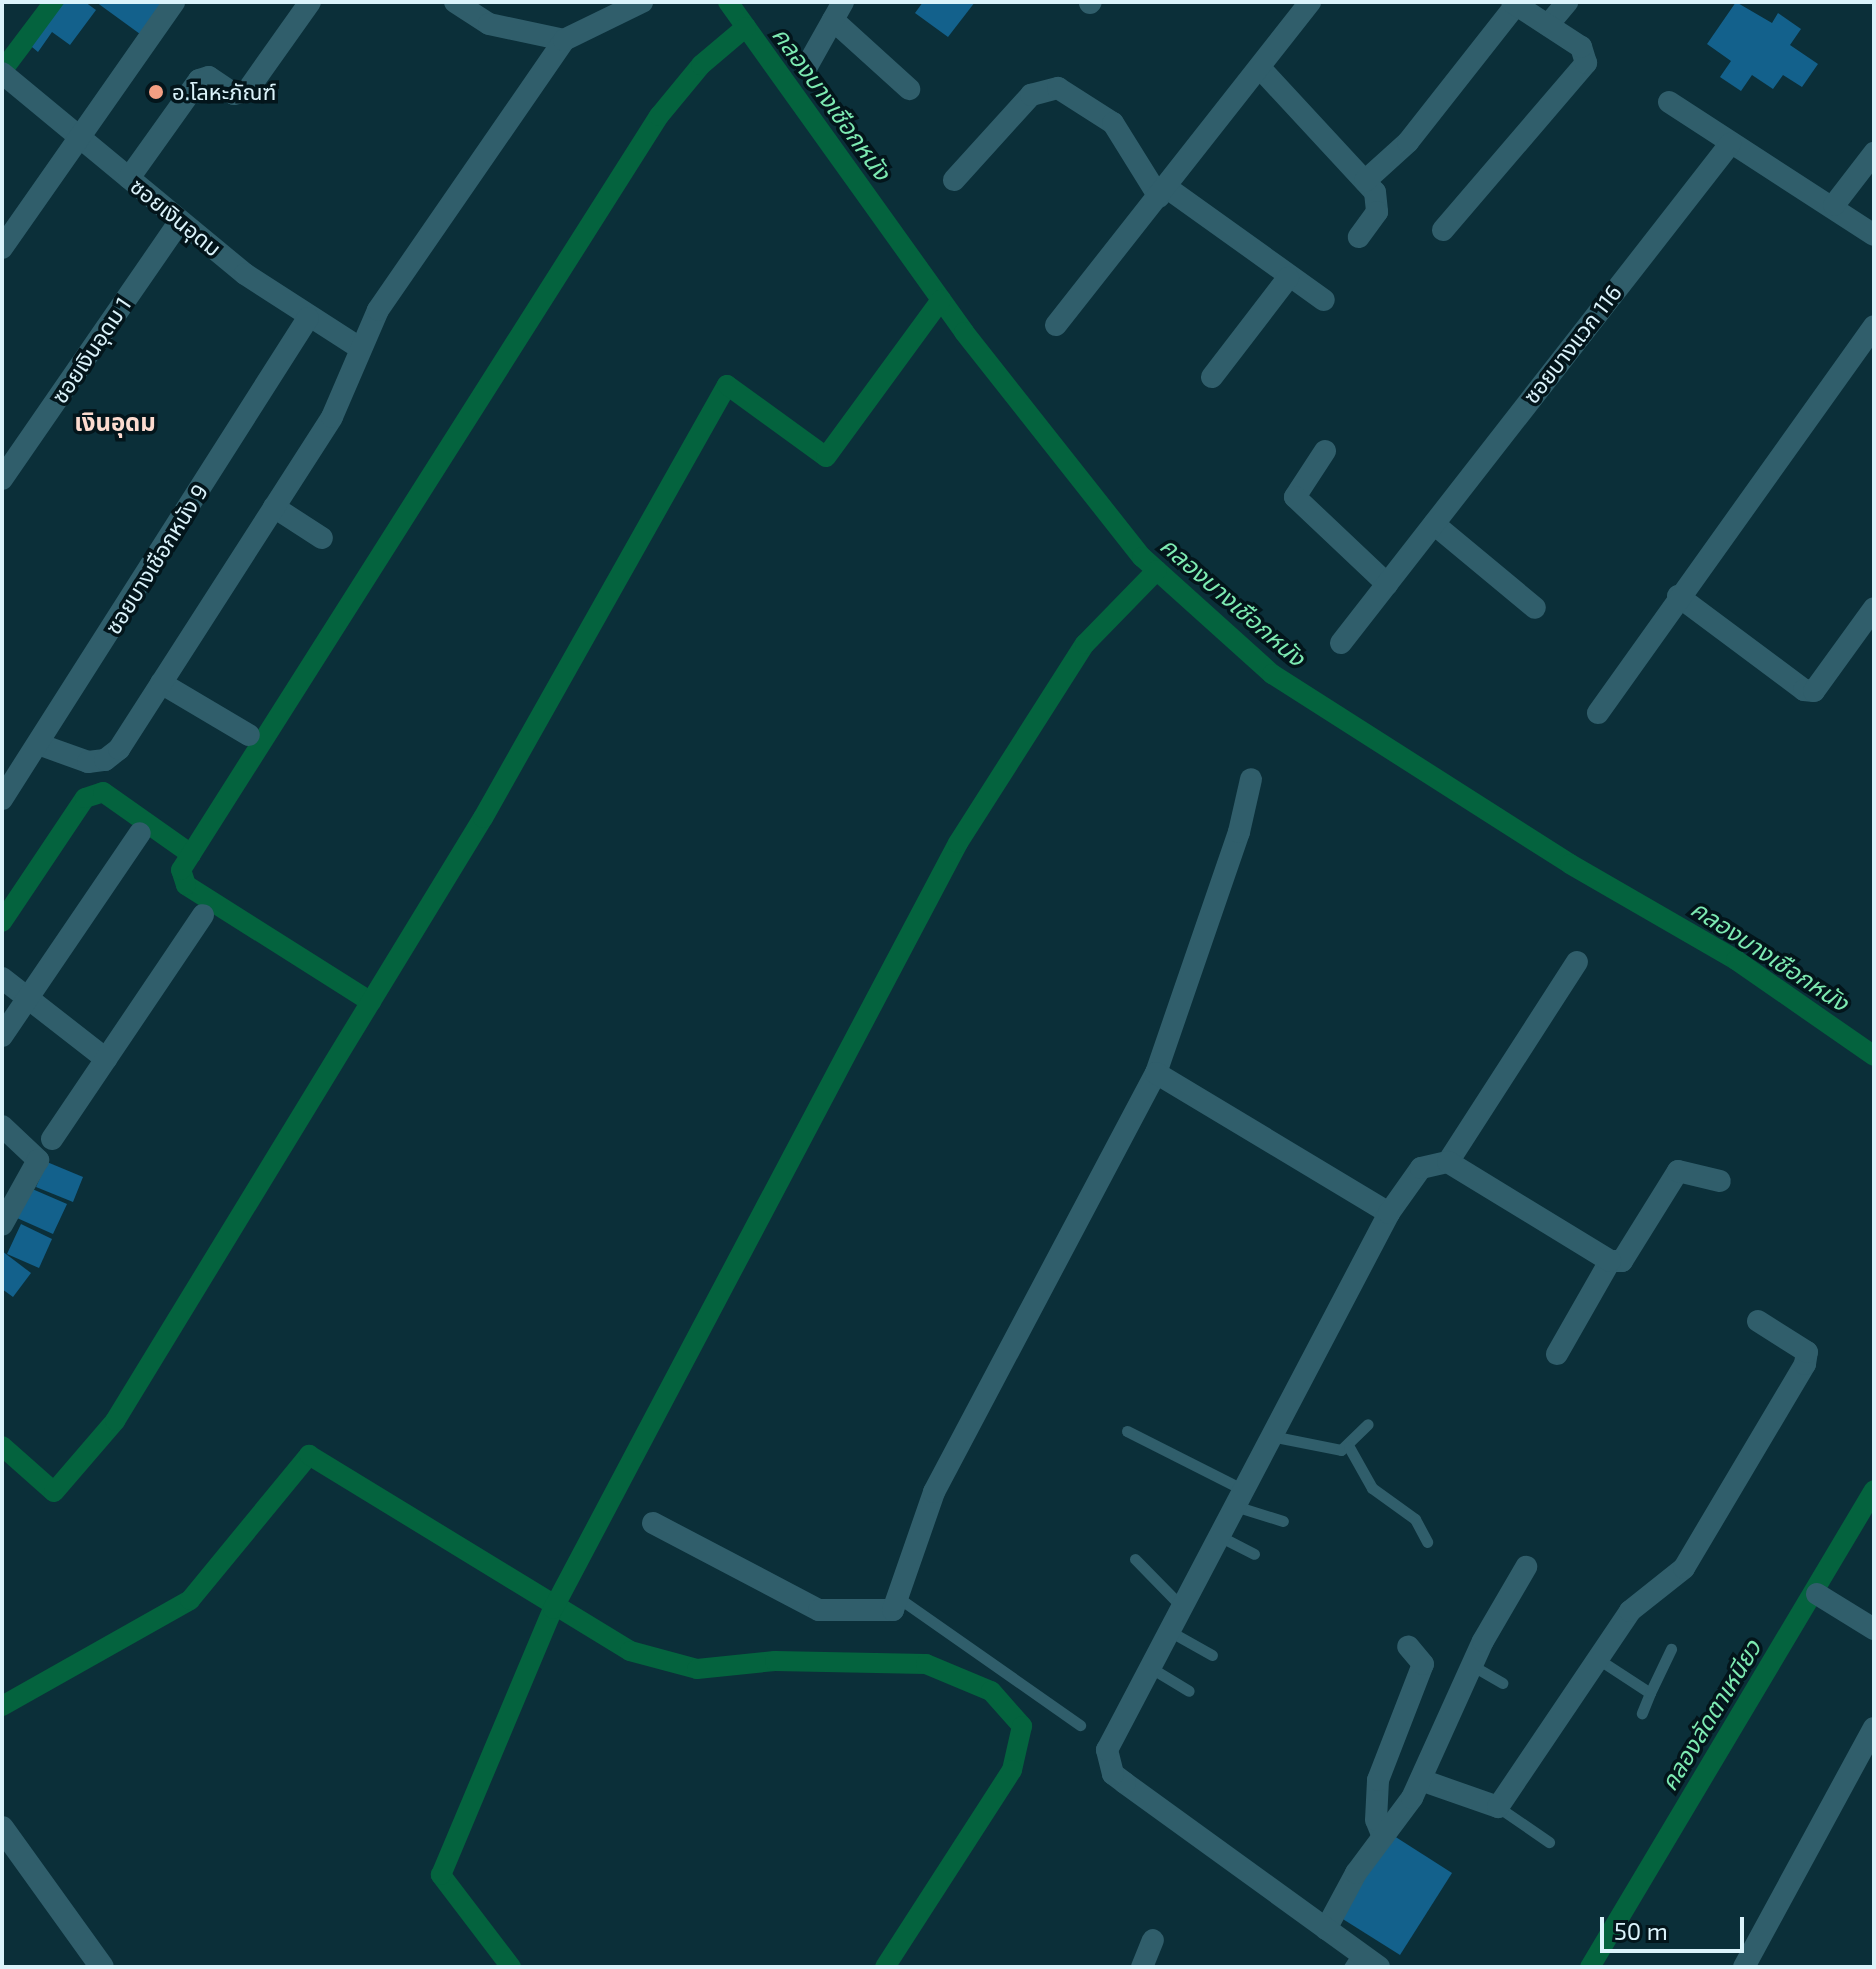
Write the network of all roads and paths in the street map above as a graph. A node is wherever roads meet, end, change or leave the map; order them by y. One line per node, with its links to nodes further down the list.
1 (174, 2): 16 (street)
2 (310, 2): 19 (street)
3 (455, 2): 10 (street)
4 (642, 2): 10 (street)
5 (1310, 2): 12 (street)
6 (1567, 2): 9 (street)
7 (1514, 3): 9 (street); 21 (street)
8 (838, 11): 11 (street); 14 (street)
9 (1548, 25): 25 (street)
10 (564, 40): 34 (street)
11 (806, 68)
12 (1260, 68): 21 (street); 22 (street)
13 (2, 73): 16 (street, ซอยเงินอุดม)
14 (909, 89)
15 (1669, 102): 17 (street)
16 (76, 137): 19 (street, ซอยเงินอุดม); 28 (street)
17 (1730, 144): 23 (street); 39 (street, ซอยบางแวก 116)
18 (1874, 153): 23 (street)
19 (129, 178): 24 (street, ซอยเงินอุดม)
20 (954, 180): 22 (street)
21 (1365, 181): 27 (street)
22 (1162, 192): 29 (street); 32 (street)
23 (1834, 205): 26 (street)
24 (180, 221): 31 (street, ซอยเงินอุดม); 37 (street, ซอยเงินอุดม 1)
25 (1443, 230)
26 (1874, 235)
27 (1359, 237)
28 (2, 248)
29 (1288, 278): 30 (street); 35 (street)
30 (1324, 300)
31 (308, 318): 34 (street, ซอยเงินอุดม); 49 (street, ซอยบางเชือกหนัง 9)
32 (1056, 325)
33 (1874, 326): 42 (street)
34 (360, 348): 38 (street)
35 (1212, 377)
36 (1325, 451): 41 (street)
37 (2, 479)
38 (274, 507): 40 (street); 46 (street)
39 (1434, 524): 41 (street, ซอยบางแวก 116); 43 (street)
40 (322, 538)
41 (1387, 584): 45 (street, ซอยบางแวก 116)
42 (1678, 596): 44 (street); 47 (street)
43 (1535, 608)
44 (1874, 608)
45 (1341, 643)
46 (161, 683): 48 (street); 49 (street)
47 (1598, 713)
48 (249, 735)
49 (38, 744): 51 (street, ซอยบางเชือกหนัง 9)
50 (1251, 779): 59 (street)
51 (2, 799)
52 (140, 833): 56 (street)
53 (203, 915): 58 (street)
54 (1577, 962): 62 (street)
55 (2, 978): 56 (street)
56 (29, 999): 57 (street); 58 (street)
57 (2, 1036)
58 (106, 1059): 61 (street)
59 (1156, 1073): 64 (street); 82 (street)
60 (2, 1126): 65 (street)
61 (52, 1139)
62 (1448, 1162): 64 (street); 66 (street)
63 (1720, 1181): 66 (street)
64 (1389, 1213): 71 (street)
65 (2, 1225)
66 (1610, 1261): 68 (street)
67 (1758, 1321): 89 (street)
68 (1557, 1354)
69 (1368, 1424): 72 (lane)
70 (1127, 1431): 73 (lane)
71 (1276, 1437): 72 (lane); 73 (street)
72 (1349, 1447): 77 (lane)
73 (1242, 1499): 74 (lane); 76 (street)
74 (1283, 1521)
75 (653, 1523): 82 (street)
76 (1221, 1537): 78 (lane); 83 (street)
77 (1427, 1542)
78 (1254, 1554)
79 (1135, 1559): 83 (lane)
80 (1526, 1567): 90 (street)
81 (1817, 1594): 84 (street)
82 (900, 1599): 96 (lane)
83 (1184, 1608): 85 (street)
84 (1874, 1629)
85 (1171, 1632): 88 (lane); 91 (street)
86 (1408, 1646): 101 (street)
87 (1671, 1649): 94 (lane)
88 (1212, 1655)
89 (1598, 1659): 94 (lane); 99 (street)
90 (1473, 1666): 92 (lane); 98 (street)
91 (1151, 1668): 93 (lane); 103 (street)
92 (1503, 1683)
93 (1189, 1691)
94 (1650, 1693): 95 (lane)
95 (1642, 1713)
96 (1080, 1725)
97 (1874, 1728): 109 (street)
98 (1421, 1780): 99 (street); 101 (street)
99 (1498, 1807): 102 (lane)
100 (2, 1828): 106 (street)
101 (1383, 1837): 103 (street)
102 (1549, 1842)
103 (1326, 1929): 105 (street)
104 (1153, 1940): 107 (street)
105 (1353, 1960): 108 (street)
106 (102, 1967)
107 (1142, 1967)
108 (1379, 1967)
109 (1744, 1967)

